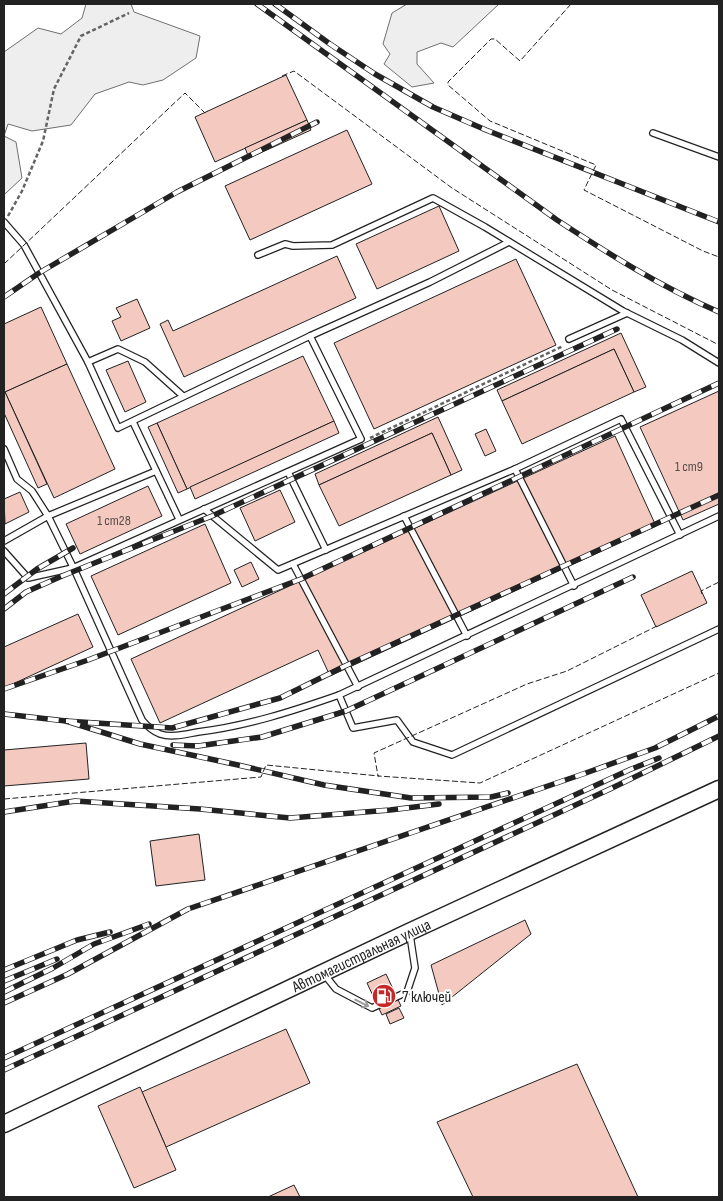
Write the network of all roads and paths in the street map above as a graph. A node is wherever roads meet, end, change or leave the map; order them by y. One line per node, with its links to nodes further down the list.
1 (129, 13): 4 (path)
2 (653, 133): 3 (lane)
3 (719, 158)
4 (4, 222): 10 (lane)
5 (509, 242): 6 (lane); 7 (lane); 8 (lane)
6 (258, 255)
7 (627, 313): 9 (lane); 11 (lane)
8 (310, 336): 12 (lane); 14 (lane)
9 (569, 339): 14 (path)
10 (88, 362): 12 (lane); 13 (lane)
11 (719, 363)
12 (183, 396): 13 (lane)
13 (133, 422): 17 (lane)
14 (361, 439): 18 (lane)
15 (4, 449): 20 (lane)
16 (515, 469): 21 (lane); 24 (lane); 30 (lane)
17 (156, 470): 20 (lane); 23 (lane)
18 (288, 472): 19 (lane); 26 (lane)
19 (204, 509): 23 (lane); 28 (lane)
20 (48, 516): 25 (lane); 29 (lane)
21 (404, 516): 26 (lane); 32 (lane)
22 (719, 516): 24 (lane)
23 (179, 519): 29 (lane)
24 (680, 535): 30 (lane)
25 (4, 541)
26 (326, 550): 28 (lane)
27 (4, 551): 29 (lane)
28 (293, 564): 33 (lane)
29 (73, 568): 34 (lane)
30 (574, 586): 32 (lane)
31 (719, 629): 34 (lane)
32 (468, 636): 33 (lane)
33 (358, 687): 34 (lane)
34 (339, 695)
35 (719, 790): 36 (main road, Автомагистральная улица)
36 (409, 932): 37 (main road, Автомагистральная улица); 37 (lane, one-way to 36)
37 (324, 974): 38 (main road, Автомагистральная улица)
38 (4, 1124)

